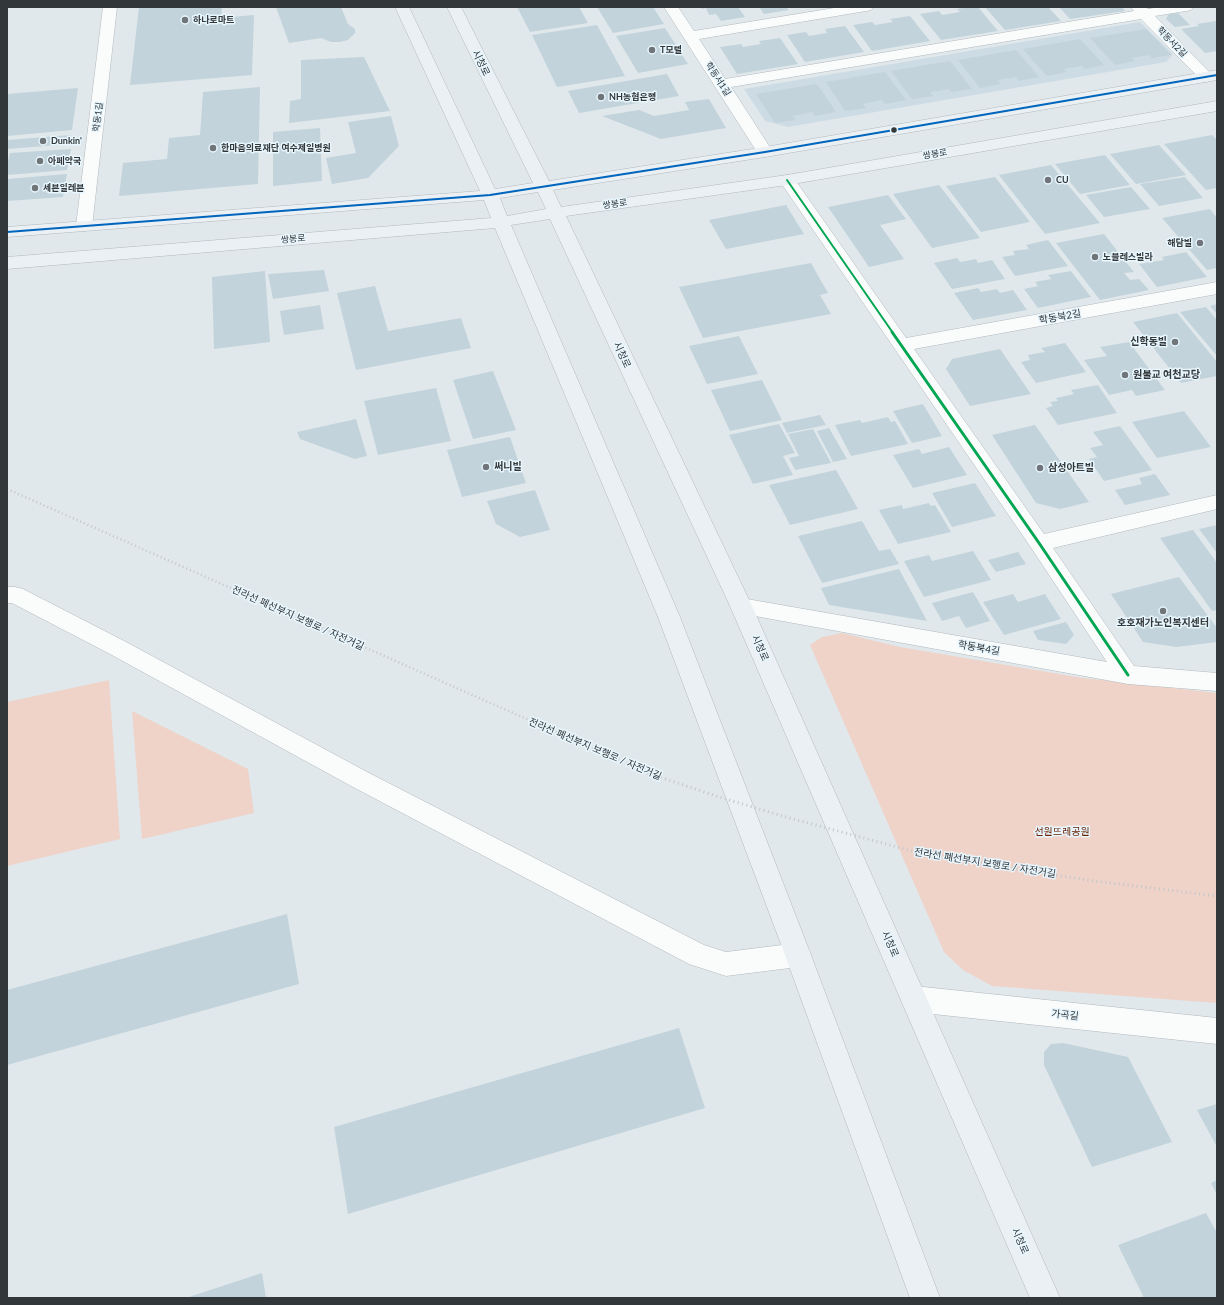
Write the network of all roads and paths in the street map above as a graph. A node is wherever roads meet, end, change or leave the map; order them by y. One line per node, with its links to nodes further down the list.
1 (110, 7): 18 (street, 학동1길)
2 (402, 7): 15 (street)
3 (454, 7): 14 (street, 시청로)
4 (671, 7): 8 (street, 학동서1길)
5 (866, 7): 8 (street)
6 (1186, 7): 7 (street)
7 (1141, 11): 9 (street, 학동서2길); 10 (street)
8 (691, 36): 10 (street, 학동서1길)
9 (1212, 76): 12 (street)
10 (722, 84): 12 (street, 학동서1길)
11 (1217, 106): 13 (street, 쌍봉로)
12 (765, 152): 14 (street)
13 (787, 180): 16 (street, 쌍봉로); 22 (street)
14 (543, 186): 15 (street); 16 (street, 시청로)
15 (490, 195): 17 (street); 18 (street)
16 (554, 213): 17 (street, 쌍봉로); 27 (street, 시청로)
17 (501, 222): 20 (street, 쌍봉로); 31 (street)
18 (84, 226): 19 (street)
19 (7, 232)
20 (7, 263)
21 (1217, 288): 22 (street, 학동북2길)
22 (902, 346): 25 (street)
23 (7, 489): 30 (path, 전라선 폐선부지 보행로 / 자전거길, bridge)
24 (1217, 502): 25 (street)
25 (1039, 542): 28 (street)
26 (7, 595): 31 (street)
27 (741, 606): 28 (street, 학동북4길); 32 (street, 시청로)
28 (1128, 675): 29 (street, 학동북4길)
29 (1217, 682)
30 (1217, 896)
31 (798, 955): 34 (street)
32 (914, 999): 33 (street, 가곡길); 35 (street, 시청로)
33 (1217, 1031)
34 (926, 1298)
35 (1045, 1298)

